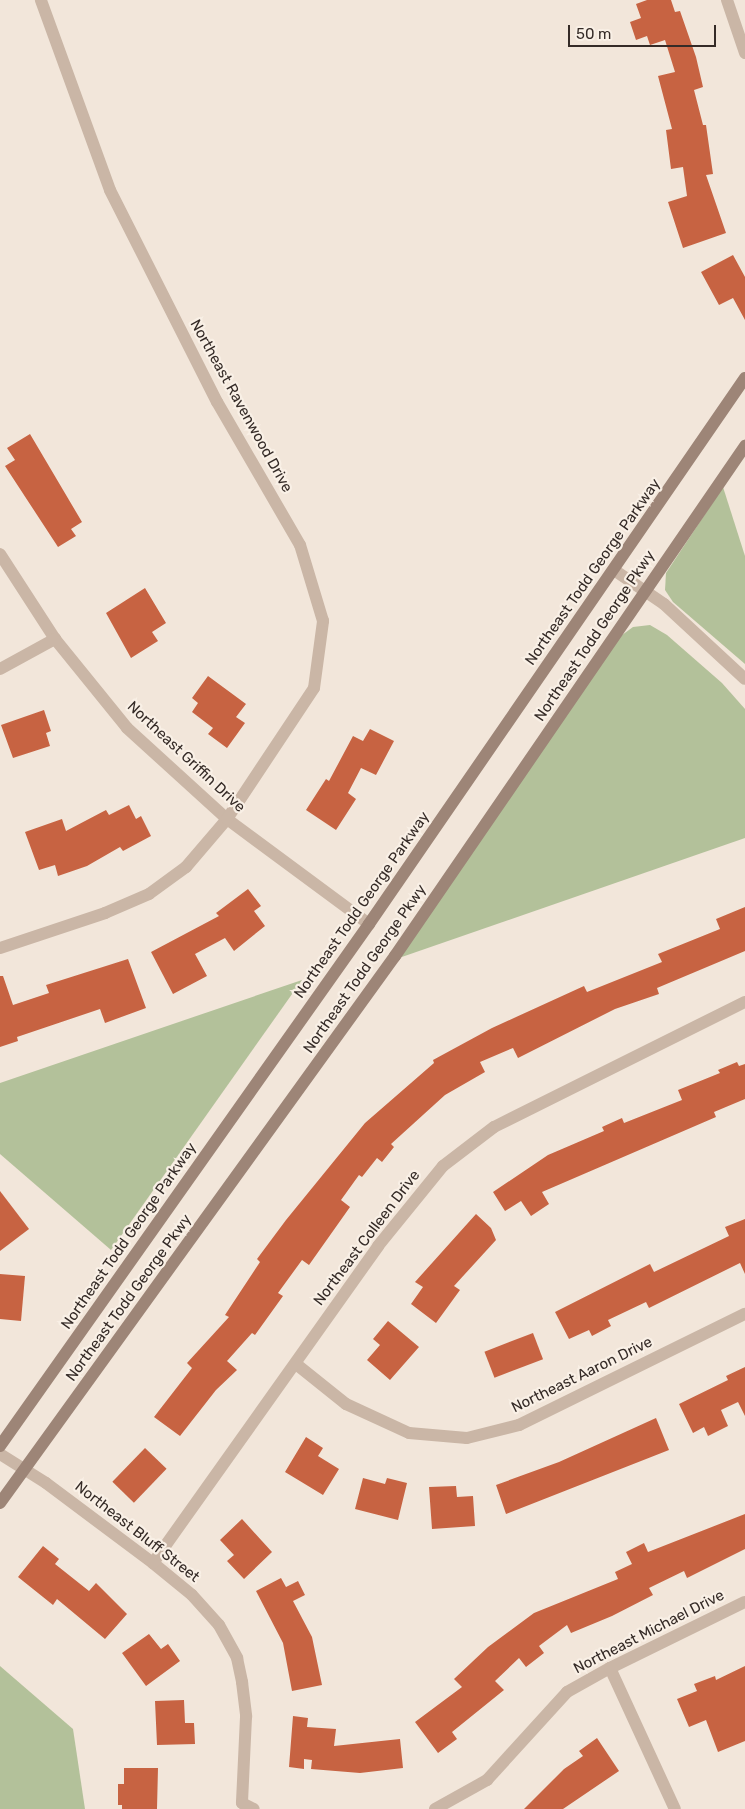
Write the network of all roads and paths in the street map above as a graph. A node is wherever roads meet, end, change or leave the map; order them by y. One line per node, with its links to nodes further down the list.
1 (41, 0): 12 (street, Northeast Ravenwood Drive)
2 (727, 0): 3 (street)
3 (745, 53)
4 (745, 378): 7 (main road, Northeast Todd George Parkway)
5 (745, 446): 8 (main road, Northeast Todd George Pkwy)
6 (0, 554): 9 (street, Northeast Griffin Drive)
7 (614, 570): 8 (street); 13 (main road, Northeast Todd George Parkway)
8 (646, 591): 11 (street); 20 (main road, Northeast Todd George Pkwy)
9 (55, 639): 10 (street); 12 (street, Northeast Griffin Drive)
10 (0, 668)
11 (745, 679)
12 (227, 819): 13 (street, Northeast Griffin Drive); 14 (street, Northeast Ravenwood Drive)
13 (369, 924): 18 (main road, Northeast Todd George Parkway)
14 (0, 948)
15 (745, 1002): 17 (street, Northeast Colleen Drive)
16 (745, 1314): 17 (street, Northeast Aaron Drive)
17 (296, 1364): 22 (street, Northeast Colleen Drive)
18 (0, 1446)
19 (0, 1454): 20 (street, Northeast Bluff Street)
20 (26, 1469): 21 (main road, Northeast Todd George Pkwy); 22 (street, Northeast Bluff Street)
21 (0, 1503)
22 (153, 1563): 25 (street, Northeast Bluff Street)
23 (745, 1602): 24 (street, Northeast Michael Drive)
24 (610, 1668): 26 (street, Northeast Michael Drive); 27 (street)
25 (254, 1809)
26 (435, 1809)
27 (675, 1809)

